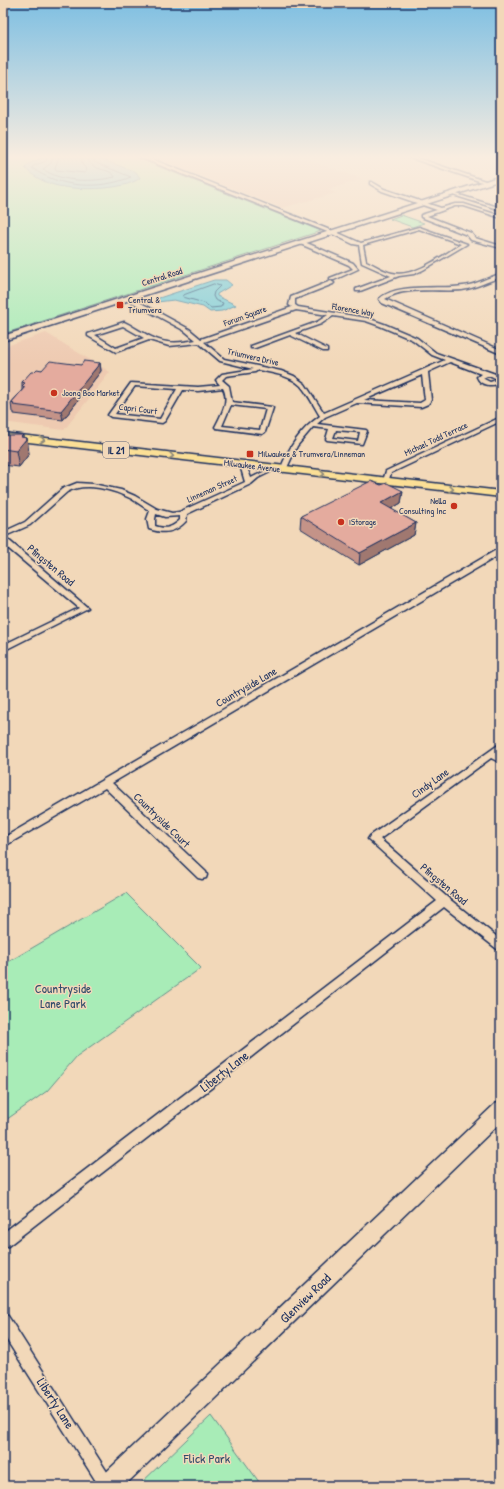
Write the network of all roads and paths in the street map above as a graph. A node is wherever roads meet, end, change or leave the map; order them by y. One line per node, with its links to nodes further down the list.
1 (315, 225): 4 (street)
2 (352, 225): 4 (main road, Central Road)
3 (447, 225): 7 (street)
4 (332, 232): 5 (main road, Central Road); 6 (street)
5 (300, 242): 11 (main road, Central Road); 12 (street)
6 (361, 244): 8 (street); 8 (street)
7 (501, 247)
8 (396, 275): 10 (street)
9 (501, 275): 20 (street)
10 (358, 290)
11 (128, 298): 16 (main road, Central Road); 17 (street, Triumvera Drive)
12 (295, 308): 13 (street, Florence Way); 17 (street, Forum Square)
13 (330, 315): 14 (street); 21 (street, Florence Way)
14 (290, 333): 18 (street); 19 (street)
15 (150, 338): 15 (street, Forum Square); 17 (street, Forum Square)
16 (3, 339)
17 (202, 341): 22 (street, Triumvera Drive)
18 (254, 347)
19 (325, 350)
20 (501, 352)
21 (450, 360): 23 (street); 24 (street)
22 (262, 369): 25 (street); 29 (street, Triumvera Drive)
23 (425, 372): 27 (street); 27 (street)
24 (486, 374)
25 (226, 386): 26 (street, Capri Court); 28 (street)
26 (180, 389): 26 (street, Capri Court)
27 (356, 402): 29 (street)
28 (229, 403): 28 (street)
29 (323, 416): 31 (street)
30 (501, 419): 37 (street, Michael Todd Terrace)
31 (310, 425): 33 (street); 36 (street)
32 (3, 427): 36 (main road, Milwaukee Avenue / IL 21)
33 (334, 428): 33 (street)
34 (3, 436): 35 (main road, Milwaukee Avenue / IL 21, one-way to 35)
35 (243, 465): 36 (main road, Milwaukee Avenue / IL 21); 38 (street, Linneman Street)
36 (281, 466): 37 (main road, Milwaukee Avenue / IL 21); 38 (street, Linneman Street)
37 (387, 477): 39 (main road, Milwaukee Avenue / IL 21); 40 (main road, Milwaukee Avenue / IL 21, one-way to 40)
38 (249, 483): 42 (street, Linneman Street)
39 (501, 485)
40 (501, 494)
41 (154, 511): 42 (street, Linneman Street); 42 (street, Linneman Street); 43 (street, Linneman Street)
42 (183, 513)
43 (3, 535)
44 (3, 540): 46 (street, Pfingsten Road)
45 (501, 551): 50 (street, Countryside Lane)
46 (3, 648)
47 (501, 746): 48 (street, Cindy Lane)
48 (492, 754): 49 (street); 51 (street, Cindy Lane)
49 (501, 760)
50 (106, 783): 52 (street, Countryside Lane); 53 (street, Countryside Court)
51 (373, 839): 54 (street, Pfingsten Road)
52 (3, 843)
53 (202, 875)
54 (444, 901): 55 (street, Pfingsten Road); 57 (street, Liberty Lane)
55 (501, 946)
56 (501, 1110): 59 (main road, Glenview Road)
57 (3, 1241)
58 (3, 1320): 59 (street, Liberty Lane)
59 (108, 1486)

